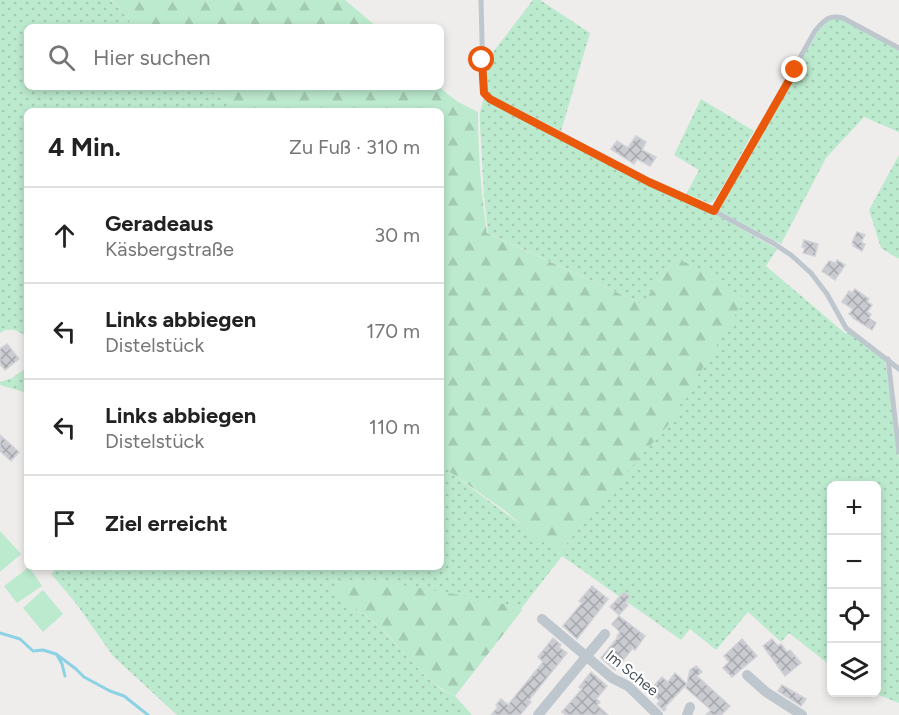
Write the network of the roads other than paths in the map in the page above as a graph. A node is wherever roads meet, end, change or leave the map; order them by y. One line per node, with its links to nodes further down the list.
1 (481, 0): 3 (lane)
2 (899, 48): 3 (lane)
3 (714, 211): 4 (lane)
4 (888, 359): 5 (lane); 6 (lane)
5 (899, 369)
6 (899, 452)
7 (542, 619): 9 (street, Im Schee)
8 (605, 634): 9 (street, Im Schee)
9 (586, 655): 11 (street, Im Schee); 12 (street, Im Schee)
10 (747, 675): 13 (street)
11 (538, 715)
12 (658, 715)
13 (802, 715)

